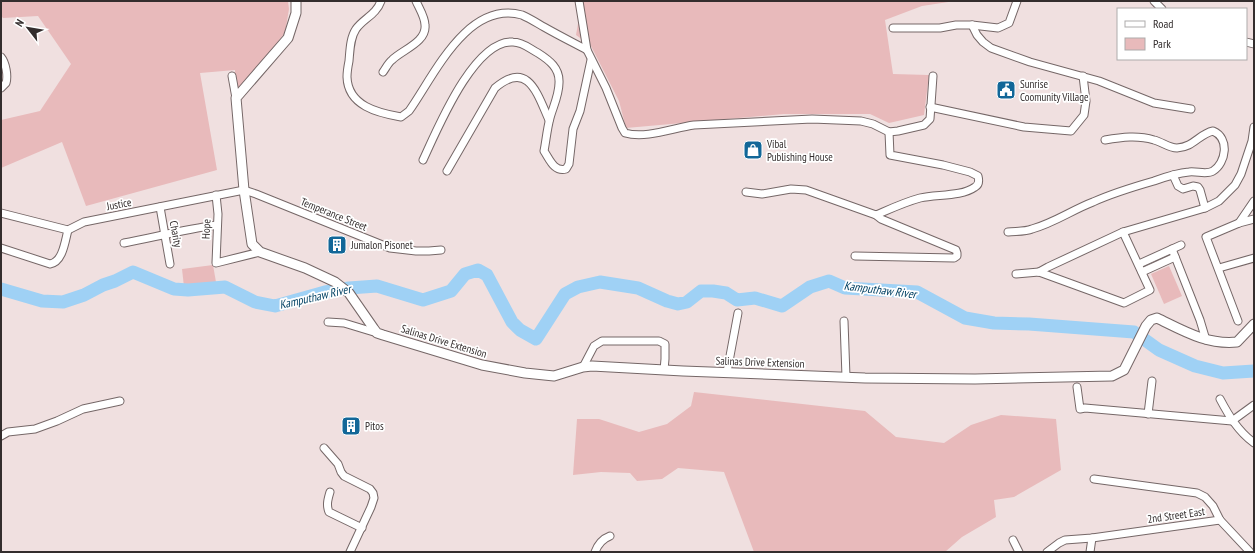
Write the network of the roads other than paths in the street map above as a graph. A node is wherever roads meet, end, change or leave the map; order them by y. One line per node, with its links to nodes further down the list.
1 (296, 1): 16 (street)
2 (381, 1): 8 (street)
3 (416, 1): 11 (street)
4 (579, 1): 8 (street)
5 (1017, 1): 6 (street)
6 (972, 25): 7 (street); 14 (street)
7 (893, 28)
8 (587, 50): 10 (street)
9 (1, 57): 15 (street)
10 (590, 60): 19 (street); 21 (street)
11 (383, 72)
12 (232, 76): 16 (street)
13 (933, 76): 17 (street)
14 (1083, 76): 17 (street); 18 (street)
15 (1, 88)
16 (236, 98): 26 (street)
17 (930, 107): 21 (street)
18 (1191, 109)
19 (549, 120): 23 (street); 24 (street)
20 (1254, 127): 31 (street)
21 (889, 132): 33 (street)
22 (1106, 140): 25 (street)
23 (423, 160)
24 (447, 171)
25 (1173, 175): 31 (street); 38 (street)
26 (244, 190): 28 (street, Justice); 45 (street, Temperance Street); 46 (street)
27 (746, 192): 33 (street)
28 (216, 196): 30 (street, Justice); 36 (street, Hope)
29 (1254, 201): 35 (street)
30 (160, 207): 37 (street, Justice); 40 (street, Charity)
31 (1205, 208): 39 (street)
32 (1, 213): 37 (street)
33 (876, 215): 47 (street)
34 (1254, 219): 35 (street)
35 (1239, 223): 52 (street)
36 (217, 225): 40 (street); 46 (street, Hope)
37 (68, 230): 43 (street)
38 (1008, 232)
39 (1123, 232): 51 (street); 53 (street)
40 (166, 235): 41 (street); 50 (street, Charity)
41 (124, 243)
42 (1180, 245): 44 (street)
43 (1, 248)
44 (1172, 249): 48 (street); 51 (street)
45 (441, 250)
46 (260, 252): 61 (street)
47 (855, 256)
48 (1175, 257): 54 (street); 62 (street)
49 (1254, 258): 52 (street)
50 (170, 264)
51 (1139, 264): 54 (street)
52 (1219, 268): 58 (street)
53 (1039, 272): 54 (street); 55 (street)
54 (1142, 272)
55 (1016, 274)
56 (738, 313): 65 (street)
57 (844, 321): 66 (street)
58 (1238, 321)
59 (328, 322): 61 (street)
60 (1254, 324): 62 (street, Salinas Drive Extension)
61 (377, 333): 63 (street, Salinas Drive Extension)
62 (1206, 340): 66 (street, Salinas Drive Extension)
63 (583, 367): 64 (street, Salinas Drive Extension); 64 (street)
64 (664, 370): 65 (street, Salinas Drive Extension)
65 (727, 372): 66 (street, Salinas Drive Extension)
66 (846, 377)
67 (1152, 381): 72 (street)
68 (1077, 387): 72 (street)
69 (1220, 399): 73 (street)
70 (120, 401): 74 (street)
71 (1254, 405): 73 (street)
72 (1148, 414): 73 (street)
73 (1232, 422): 75 (street)
74 (1, 436)
75 (1254, 443)
76 (324, 448): 80 (street)
77 (1094, 479): 79 (street)
78 (330, 492): 80 (street)
79 (1220, 520): 82 (street, 2nd Street East); 89 (street, 2nd Street East)
80 (362, 528): 84 (street)
81 (610, 536): 85 (street)
82 (1092, 538): 87 (street, 2nd Street East); 88 (street)
83 (1013, 540): 86 (street)
84 (350, 552)
85 (594, 552)
86 (1019, 552)
87 (1047, 552)
88 (1090, 552)
89 (1250, 552)

